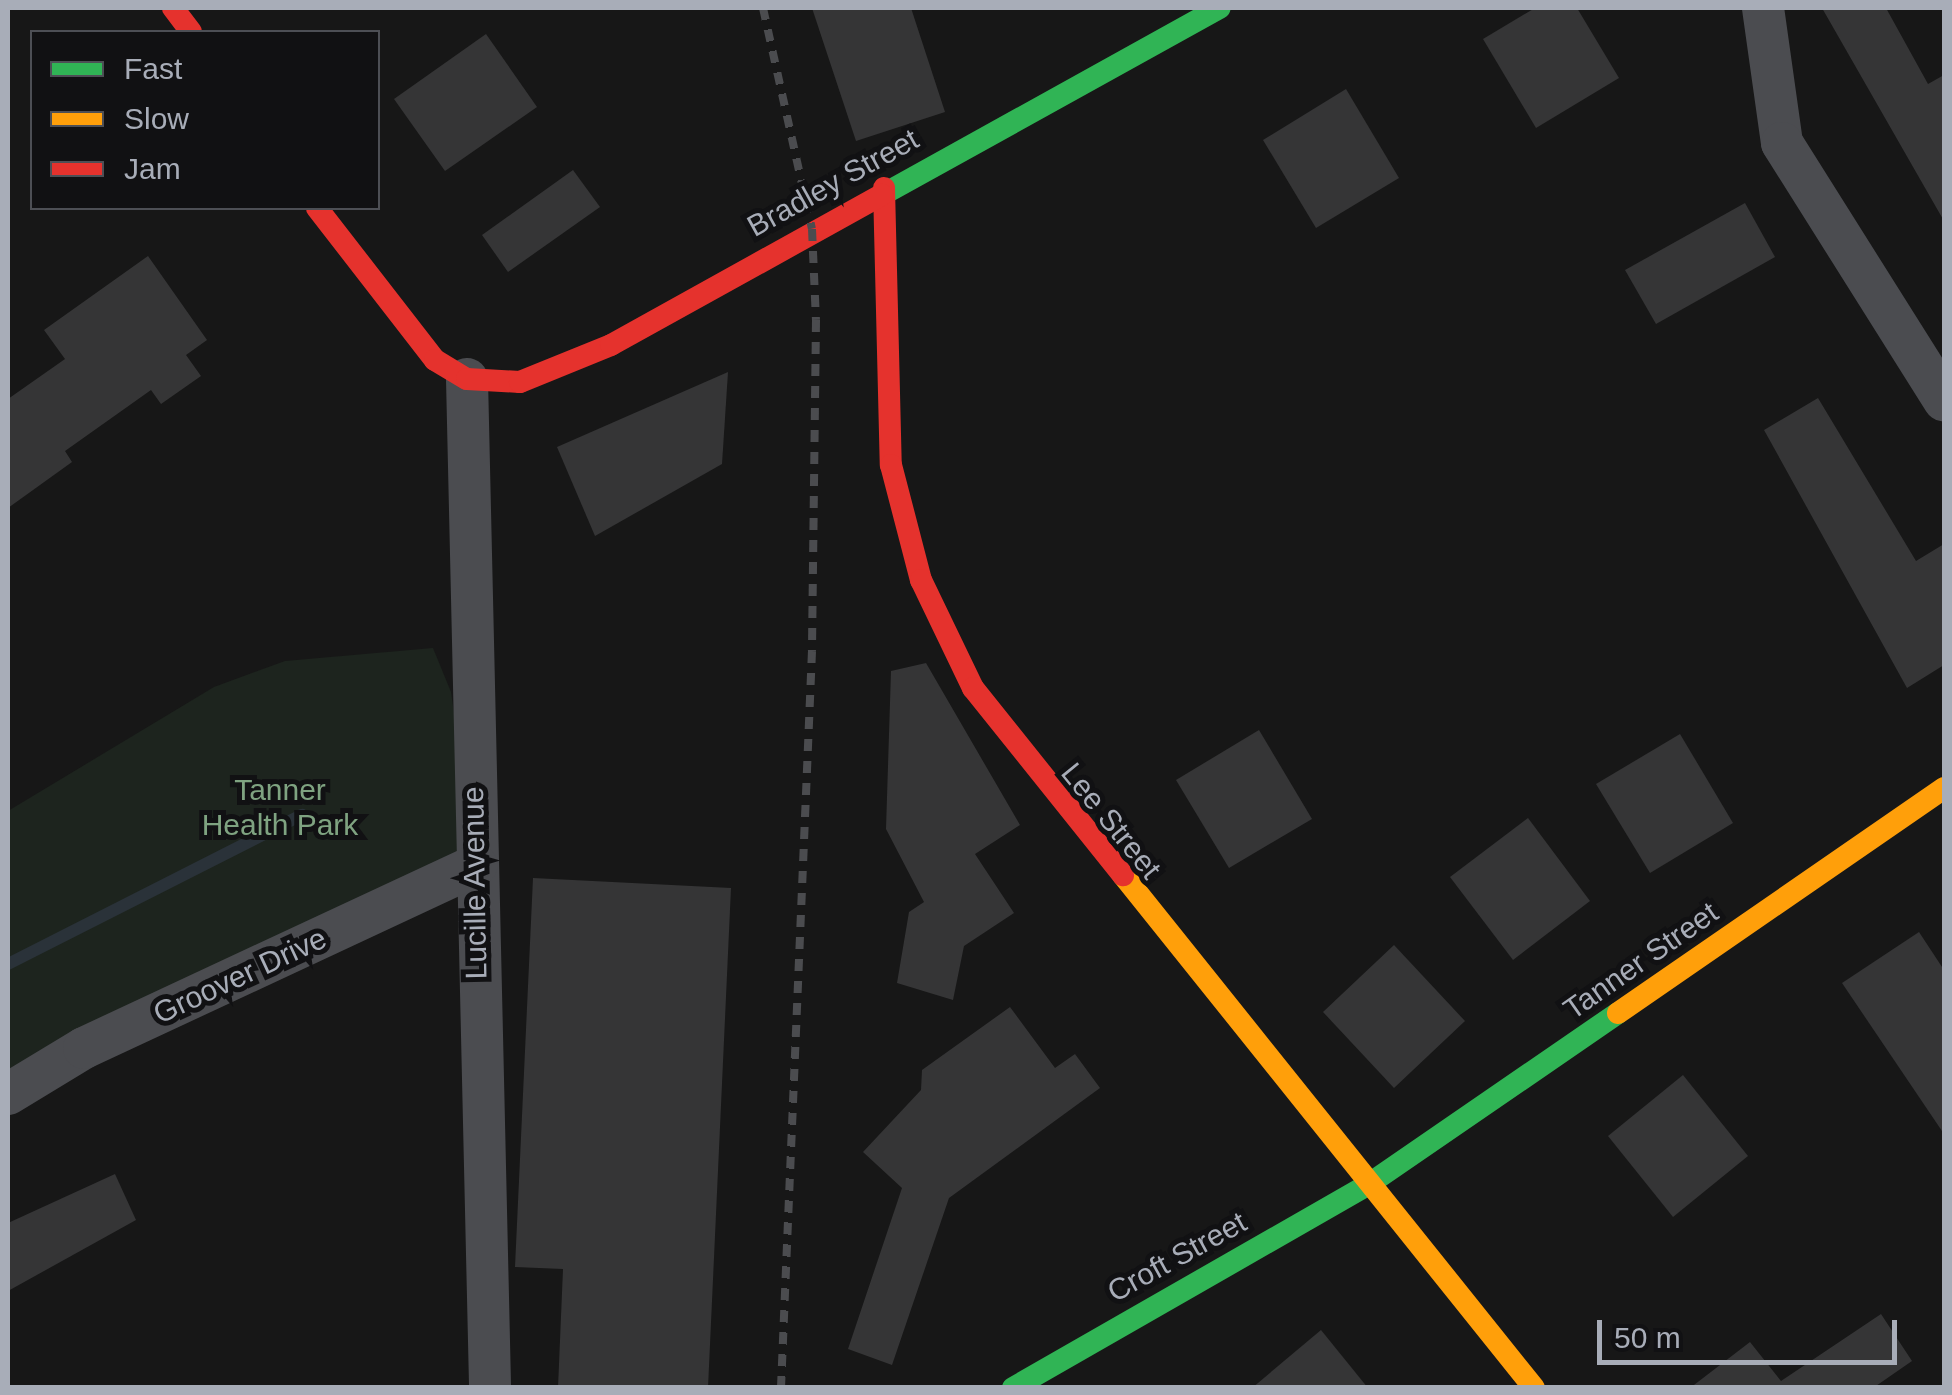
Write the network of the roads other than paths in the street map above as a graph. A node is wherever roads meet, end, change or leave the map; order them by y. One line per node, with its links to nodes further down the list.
1 (173, 8): 4 (street)
2 (1220, 8): 5 (street, Bradley Street)
3 (1763, 8): 8 (street)
4 (190, 30)
5 (884, 188): 7 (street, Bradley Street); 12 (street, Lee Street)
6 (318, 210): 7 (street)
7 (467, 379): 10 (street, Lucille Avenue)
8 (1944, 400)
9 (1944, 788): 12 (street, Tanner Street)
10 (476, 866): 11 (street, Groover Drive); 14 (street, Lucille Avenue)
11 (8, 1094)
12 (1372, 1182): 13 (street, Croft Street); 16 (street, Lee Street)
13 (1055, 1374): 15 (street, Croft Street)
14 (490, 1388)
15 (1013, 1388)
16 (1534, 1388)

